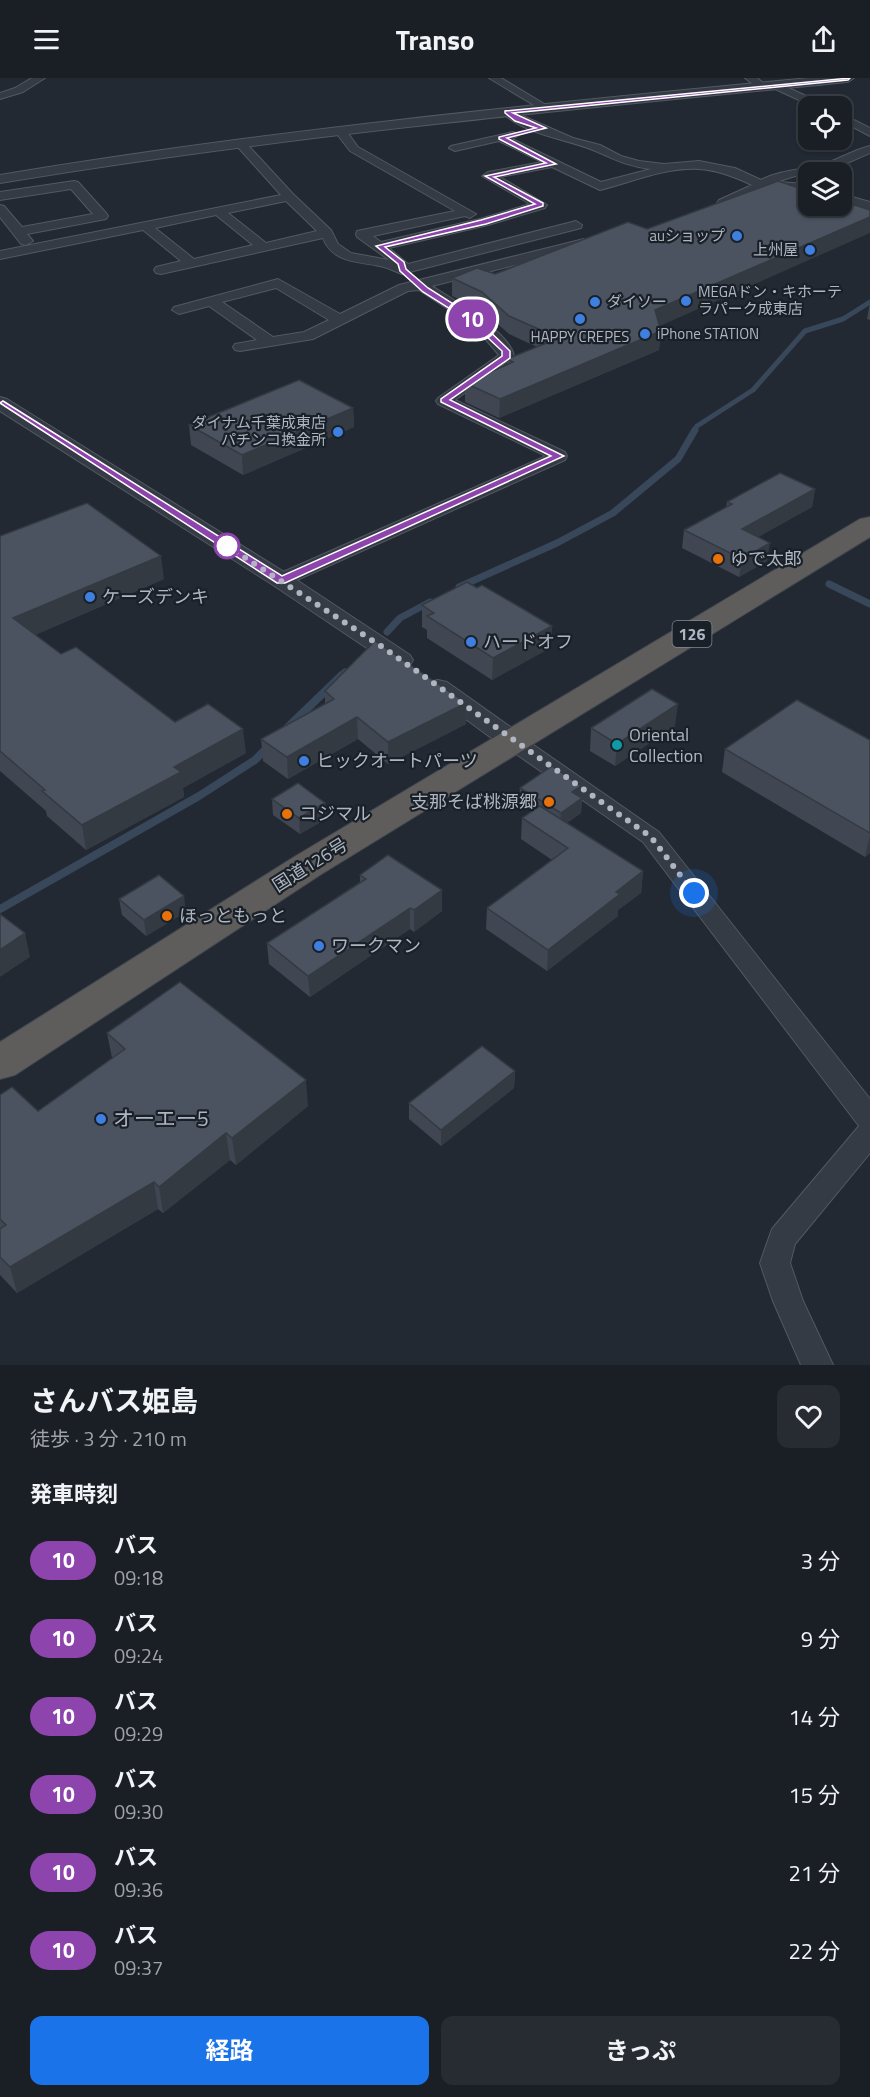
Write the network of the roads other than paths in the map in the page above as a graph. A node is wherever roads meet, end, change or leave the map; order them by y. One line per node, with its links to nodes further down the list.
1 (40, 78): 6 (street)
2 (750, 78): 5 (street)
3 (848, 78): 5 (street)
4 (501, 79): 8 (street)
5 (769, 86): 7 (street); 8 (street)
6 (0, 96)
7 (798, 97)
8 (546, 108): 9 (street)
9 (507, 112): 11 (street); 12 (street)
10 (852, 123): 13 (street)
11 (543, 128): 14 (street); 19 (street)
12 (340, 130): 15 (street); 30 (street)
13 (870, 133)
14 (501, 138): 16 (street); 18 (street)
15 (240, 143): 20 (street); 24 (street)
16 (455, 148)
17 (870, 149): 21 (street)
18 (552, 164): 19 (street); 31 (street)
19 (663, 168): 21 (street)
20 (0, 179)
21 (761, 184): 22 (street); 27 (street)
22 (798, 187)
23 (0, 196): 34 (street)
24 (289, 197): 29 (street); 35 (street)
25 (852, 201): 26 (street)
26 (870, 207)
27 (709, 208)
28 (0, 209): 34 (street)
29 (218, 211): 32 (street); 39 (street)
30 (466, 212): 31 (street); 38 (street)
31 (483, 222): 37 (street); 38 (street)
32 (144, 225): 40 (street); 42 (street)
33 (576, 225): 37 (street)
34 (18, 232): 40 (street)
35 (326, 233): 39 (street); 44 (street)
36 (599, 238): 45 (street)
37 (515, 241): 44 (street)
38 (380, 246): 44 (street)
39 (263, 247): 42 (street)
40 (32, 249): 41 (street)
41 (0, 255)
42 (191, 263): 43 (street)
43 (161, 270)
44 (402, 270): 45 (street)
45 (421, 285): 48 (street); 53 (street)
46 (211, 301): 47 (street); 48 (street); 49 (street)
47 (179, 310)
48 (339, 320): 49 (street)
49 (271, 343): 50 (street)
50 (240, 347)
51 (0, 403): 53 (street)
52 (870, 525): 54 (highway, 国道126号 / 126)
53 (281, 580): 54 (street)
54 (514, 742): 55 (highway, 国道126号 / 126); 56 (street)
55 (0, 1063)
56 (870, 1119)
57 (870, 1133): 58 (street)
58 (817, 1365)

